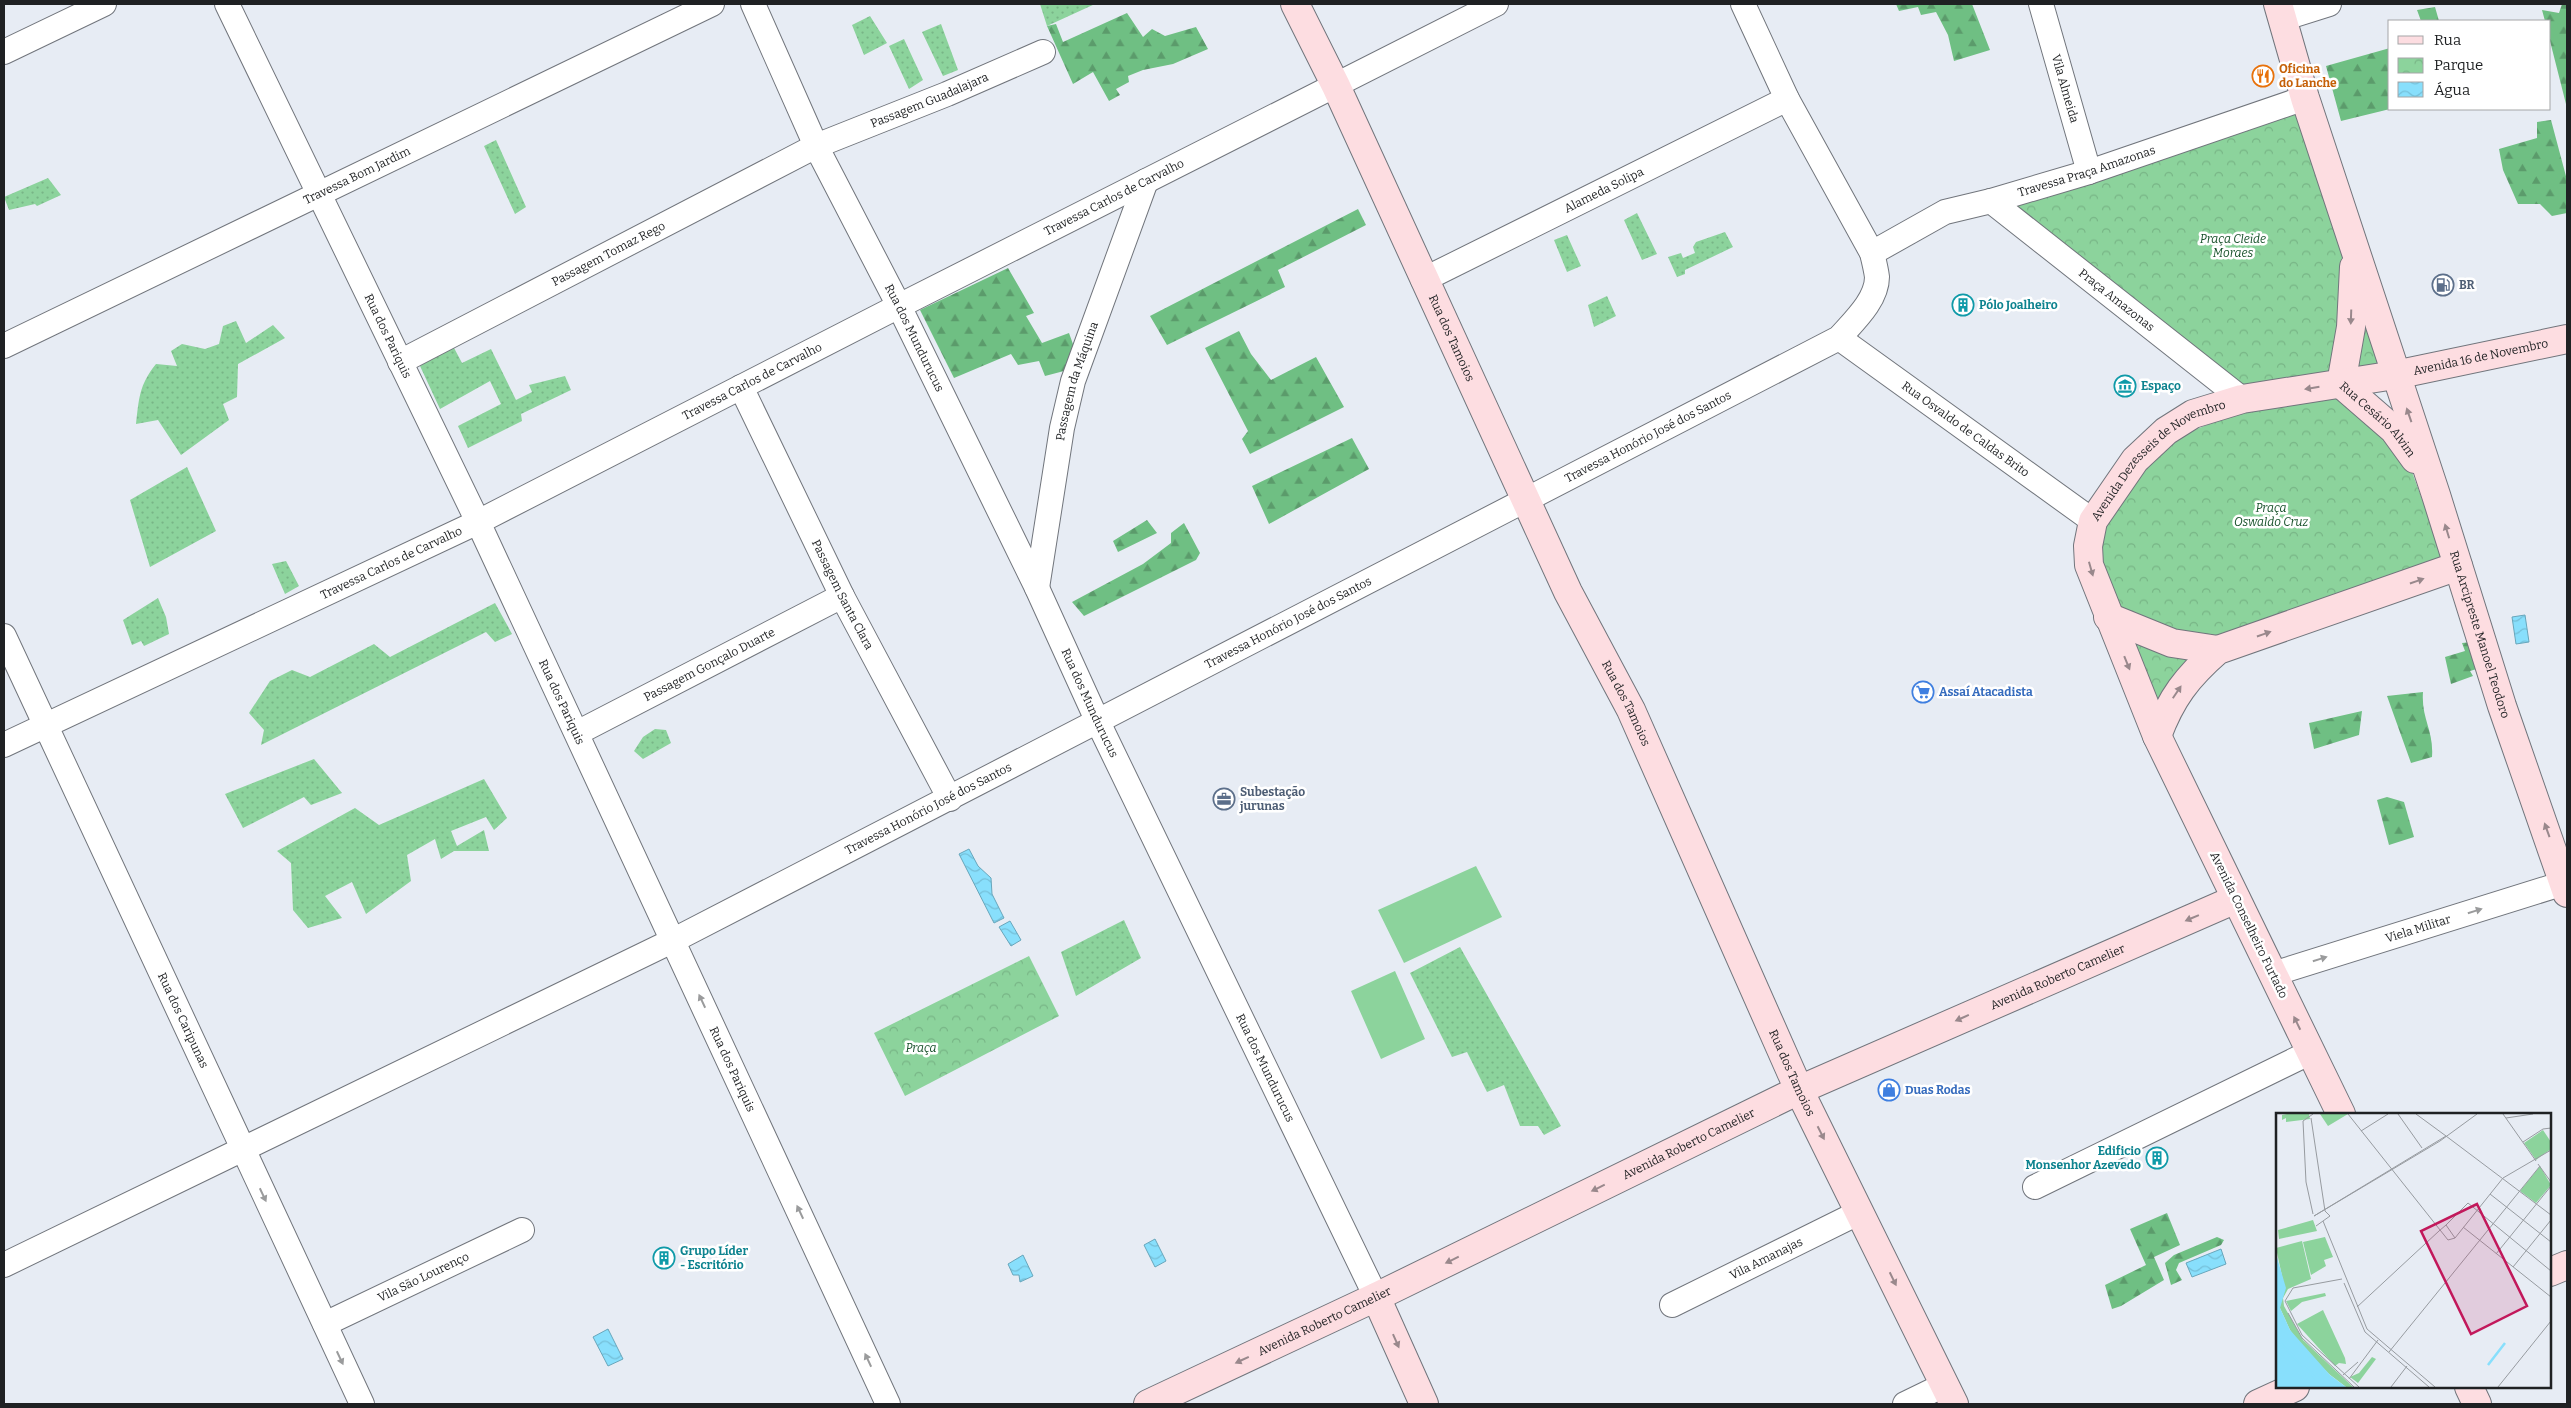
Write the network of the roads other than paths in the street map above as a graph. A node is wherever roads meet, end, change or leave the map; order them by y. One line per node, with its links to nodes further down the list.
1 (104, 4): 11 (street)
2 (227, 4): 19 (street, Rua dos Pariquis)
3 (712, 4): 19 (street, Travessa Bom Jardim)
4 (753, 4): 16 (street, Rua dos Mundurucus)
5 (1295, 4): 13 (main road, Rua dos Tamoios)
6 (1496, 4): 13 (street, Travessa Carlos de Carvalho)
7 (1743, 4): 15 (street)
8 (2040, 4): 17 (street, Vila Almeida)
9 (2329, 4): 10 (street)
10 (2280, 11): 14 (main road, Rua Cesário Alvim)
11 (4, 52)
12 (1043, 52): 16 (street, Passagem Guadalajara)
13 (1336, 86): 18 (street, Travessa Carlos de Carvalho); 23 (main road, Rua dos Tamoios)
14 (2305, 98): 17 (street, Travessa Praça Amazonas); 21 (main road, Rua Cesário Alvim)
15 (1787, 100): 22 (street); 23 (street, Alameda Solipa)
16 (816, 146): 24 (street, Rua dos Mundurucus); 28 (street, Passagem Tomaz Rego)
17 (2089, 172): 20 (street, Travessa Praça Amazonas)
18 (1146, 181): 24 (street, Travessa Carlos de Carvalho); 38 (street, Passagem da Máquina)
19 (319, 195): 27 (street, Travessa Bom Jardim); 28 (street, Rua dos Pariquis)
20 (1991, 201): 22 (street, Travessa Praça Amazonas); 32 (street, Praça Amazonas)
21 (2355, 251): 29 (main road, Rua Cesário Alvim); 30 (main road, Rua Cesário Alvim, one-way to 30)
22 (1872, 253): 25 (street, Travessa Honório José dos Santos)
23 (1423, 280): 34 (main road, Rua dos Tamoios)
24 (899, 306): 31 (street, Travessa Carlos de Carvalho); 38 (street, Rua dos Mundurucus)
25 (1839, 338): 34 (street, Travessa Honório José dos Santos); 35 (street, Rua Osvaldo de Caldas Brito)
26 (2567, 339): 29 (main road, Avenida 16 de Novembro)
27 (4, 346)
28 (400, 362): 36 (street, Rua dos Pariquis)
29 (2395, 375): 30 (main road, Avenida Dezesseis de Novembro); 33 (main road, Rua Arcipreste Manoel Teodoro, one-way to 29)
30 (2341, 384): 32 (main road, Avenida Dezesseis de Novembro, one-way to 32); 33 (main road, Rua Cesário Alvim)
31 (741, 387): 36 (street, Travessa Carlos de Carvalho); 39 (street, Passagem Santa Clara)
32 (2242, 399): 35 (main road, Avenida Dezesseis de Novembro)
33 (2436, 494): 37 (main road, Rua Arcipreste Manoel Teodoro, one-way to 33)
34 (1525, 500): 43 (street, Travessa Honório José dos Santos); 54 (main road, Rua dos Tamoios)
35 (2092, 521): 40 (main road, Avenida Dezesseis de Novembro, one-way to 40)
36 (478, 522): 44 (street, Travessa Carlos de Carvalho); 45 (street, Rua dos Pariquis)
37 (2458, 566): 42 (main road, one-way to 37); 49 (main road, Rua Arcipreste Manoel Teodoro, one-way to 37)
38 (1037, 588): 43 (street, Rua dos Mundurucus)
39 (842, 596): 45 (street, Passagem Gonçalo Duarte); 48 (street, Passagem Santa Clara)
40 (2108, 618): 42 (main road); 46 (main road, Avenida Dezesseis de Novembro, one-way to 46)
41 (4, 636): 44 (street, Rua dos Caripunas)
42 (2218, 650): 46 (main road, one-way to 42)
43 (1097, 720): 48 (street, Travessa Honório José dos Santos); 63 (street, Rua dos Mundurucus)
44 (45, 726): 47 (street, Travessa Carlos de Carvalho); 56 (street, Rua dos Caripunas)
45 (577, 733): 51 (street, Rua dos Pariquis)
46 (2157, 736): 50 (main road, Avenida Conselheiro Furtado)
47 (4, 746)
48 (950, 799): 51 (street, Travessa Honório José dos Santos)
49 (2564, 874): 52 (street, Viela Militar, one-way to 49)
50 (2236, 898): 52 (main road, Avenida Conselheiro Furtado); 54 (main road, Avenida Roberto Camelier, one-way to 54)
51 (674, 940): 56 (street, Travessa Honório José dos Santos); 70 (street, Rua dos Pariquis, one-way to 51)
52 (2273, 974): 53 (main road, Avenida Conselheiro Furtado, one-way to 52)
53 (2311, 1052): 55 (main road, Avenida Conselheiro Furtado); 57 (street)
54 (1799, 1090): 58 (main road, Rua dos Tamoios, one-way to 58); 63 (main road, Avenida Roberto Camelier, one-way to 63)
55 (2341, 1113)
56 (242, 1151): 60 (street, Travessa Honório José dos Santos); 65 (street, Rua dos Caripunas, one-way to 65)
57 (2035, 1187)
58 (1860, 1212): 64 (street, Vila Amanajas); 68 (main road, Rua dos Tamoios, one-way to 68)
59 (522, 1230): 65 (street, Vila São Lourenço)
60 (4, 1265)
61 (2567, 1265): 62 (main road)
62 (2551, 1272)
63 (1376, 1297): 71 (main road, Avenida Roberto Camelier, one-way to 71); 72 (main road, Rua dos Mundurucus, one-way to 72)
64 (1672, 1306)
65 (325, 1324): 69 (street, Rua dos Caripunas, one-way to 69)
66 (2293, 1388): 74 (main road)
67 (2469, 1388): 75 (main road)
68 (1949, 1395): 73 (street)
69 (362, 1404)
70 (888, 1404)
71 (1148, 1404)
72 (1424, 1404)
73 (1905, 1404)
74 (2258, 1404)
75 (2477, 1404)

